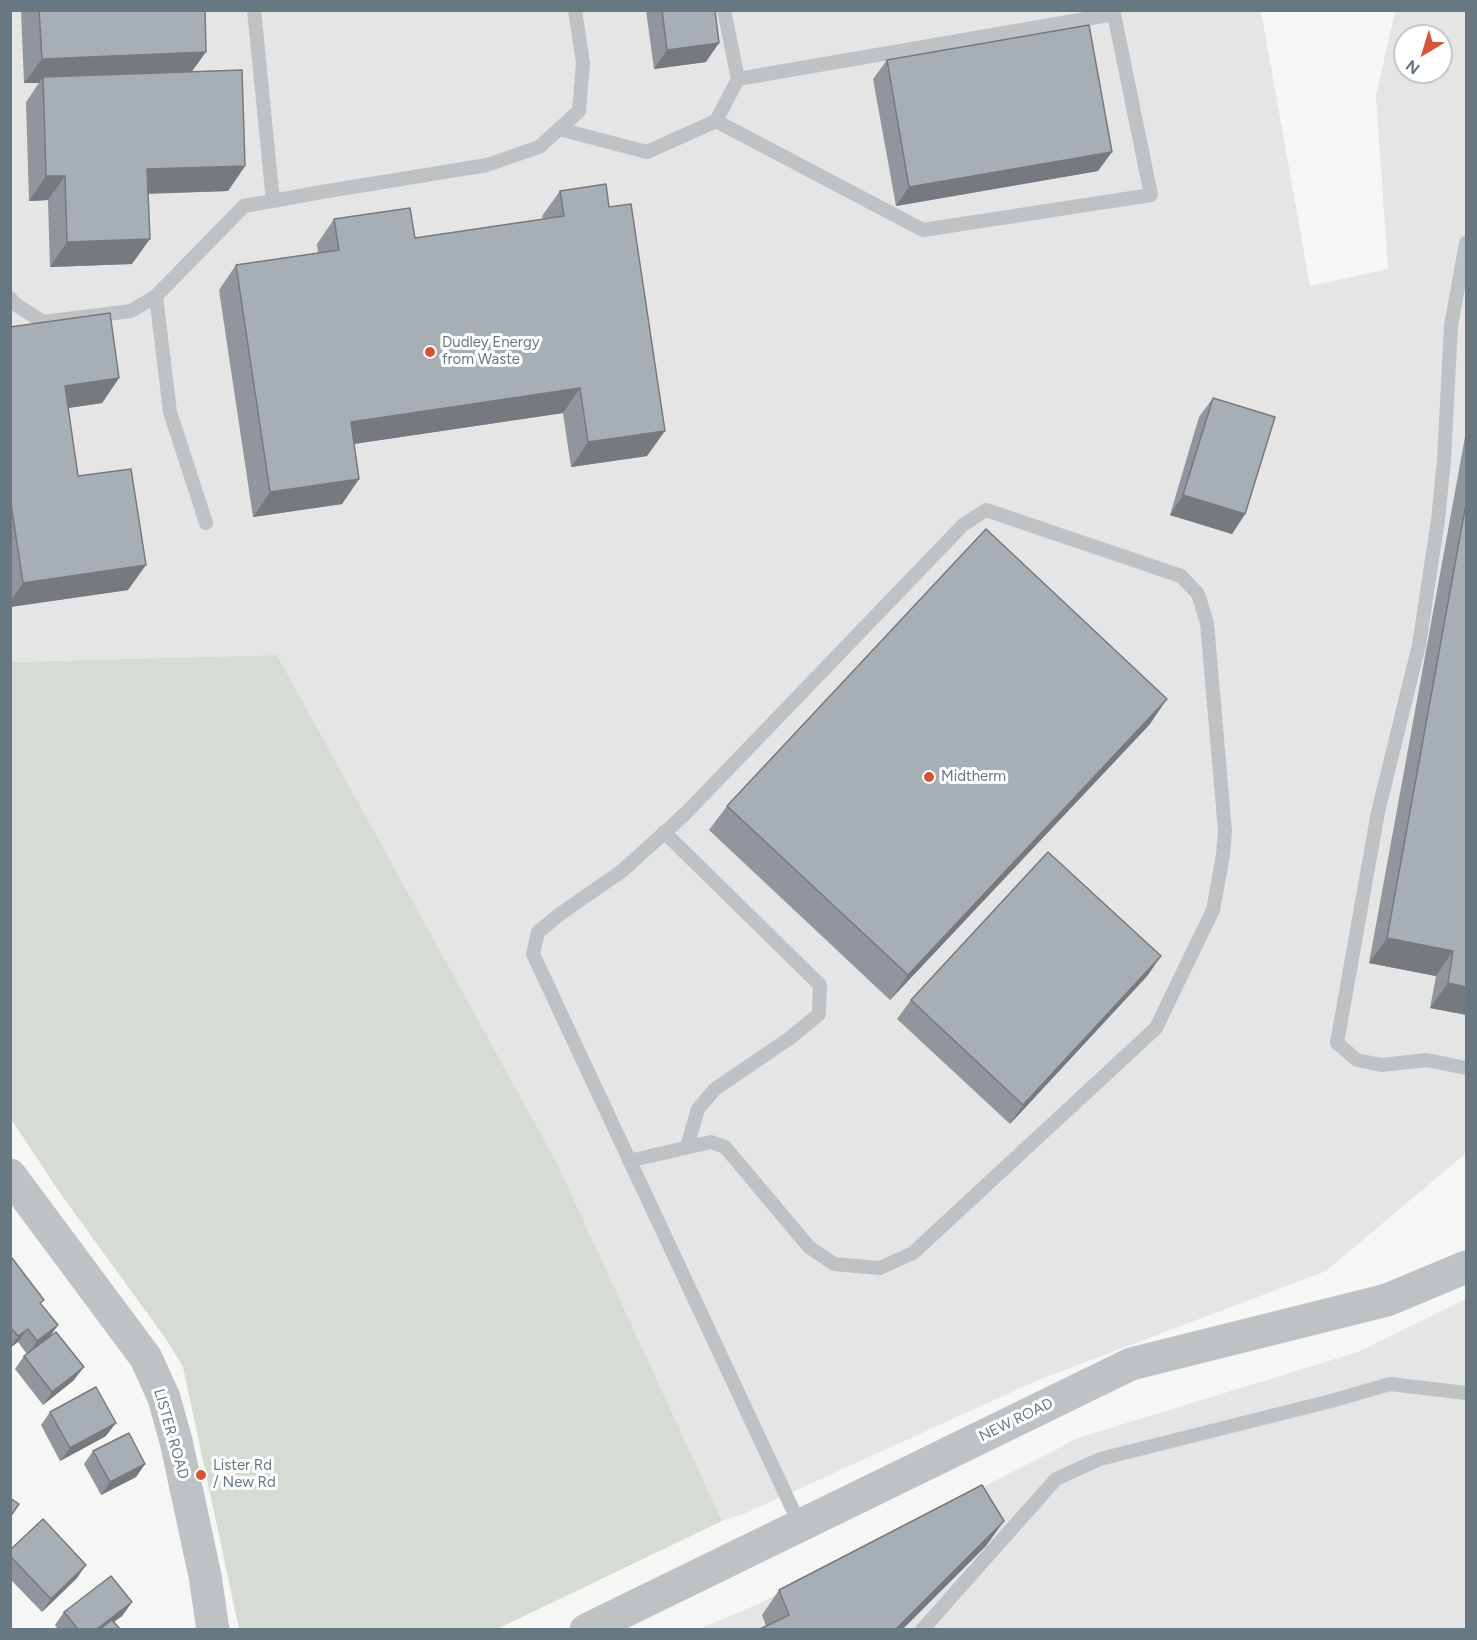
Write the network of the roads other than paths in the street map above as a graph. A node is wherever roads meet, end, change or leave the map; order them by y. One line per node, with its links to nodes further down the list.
1 (254, 10): 7 (lane)
2 (575, 10): 6 (lane)
3 (724, 10): 4 (lane)
4 (738, 79): 5 (lane); 5 (lane)
5 (716, 121): 6 (lane)
6 (559, 129): 7 (lane)
7 (273, 201): 9 (lane)
8 (1467, 243): 13 (lane)
9 (156, 296): 10 (lane); 11 (lane)
10 (10, 298)
11 (206, 524)
12 (664, 832): 14 (lane); 14 (lane); 15 (lane)
13 (1467, 1068)
14 (687, 1147): 15 (lane)
15 (629, 1161): 19 (lane)
16 (10, 1174): 20 (street, LISTER ROAD)
17 (1467, 1267): 19 (street, NEW ROAD)
18 (1467, 1393): 22 (lane)
19 (800, 1525): 21 (street, NEW ROAD)
20 (213, 1629)
21 (586, 1629)
22 (922, 1629)

